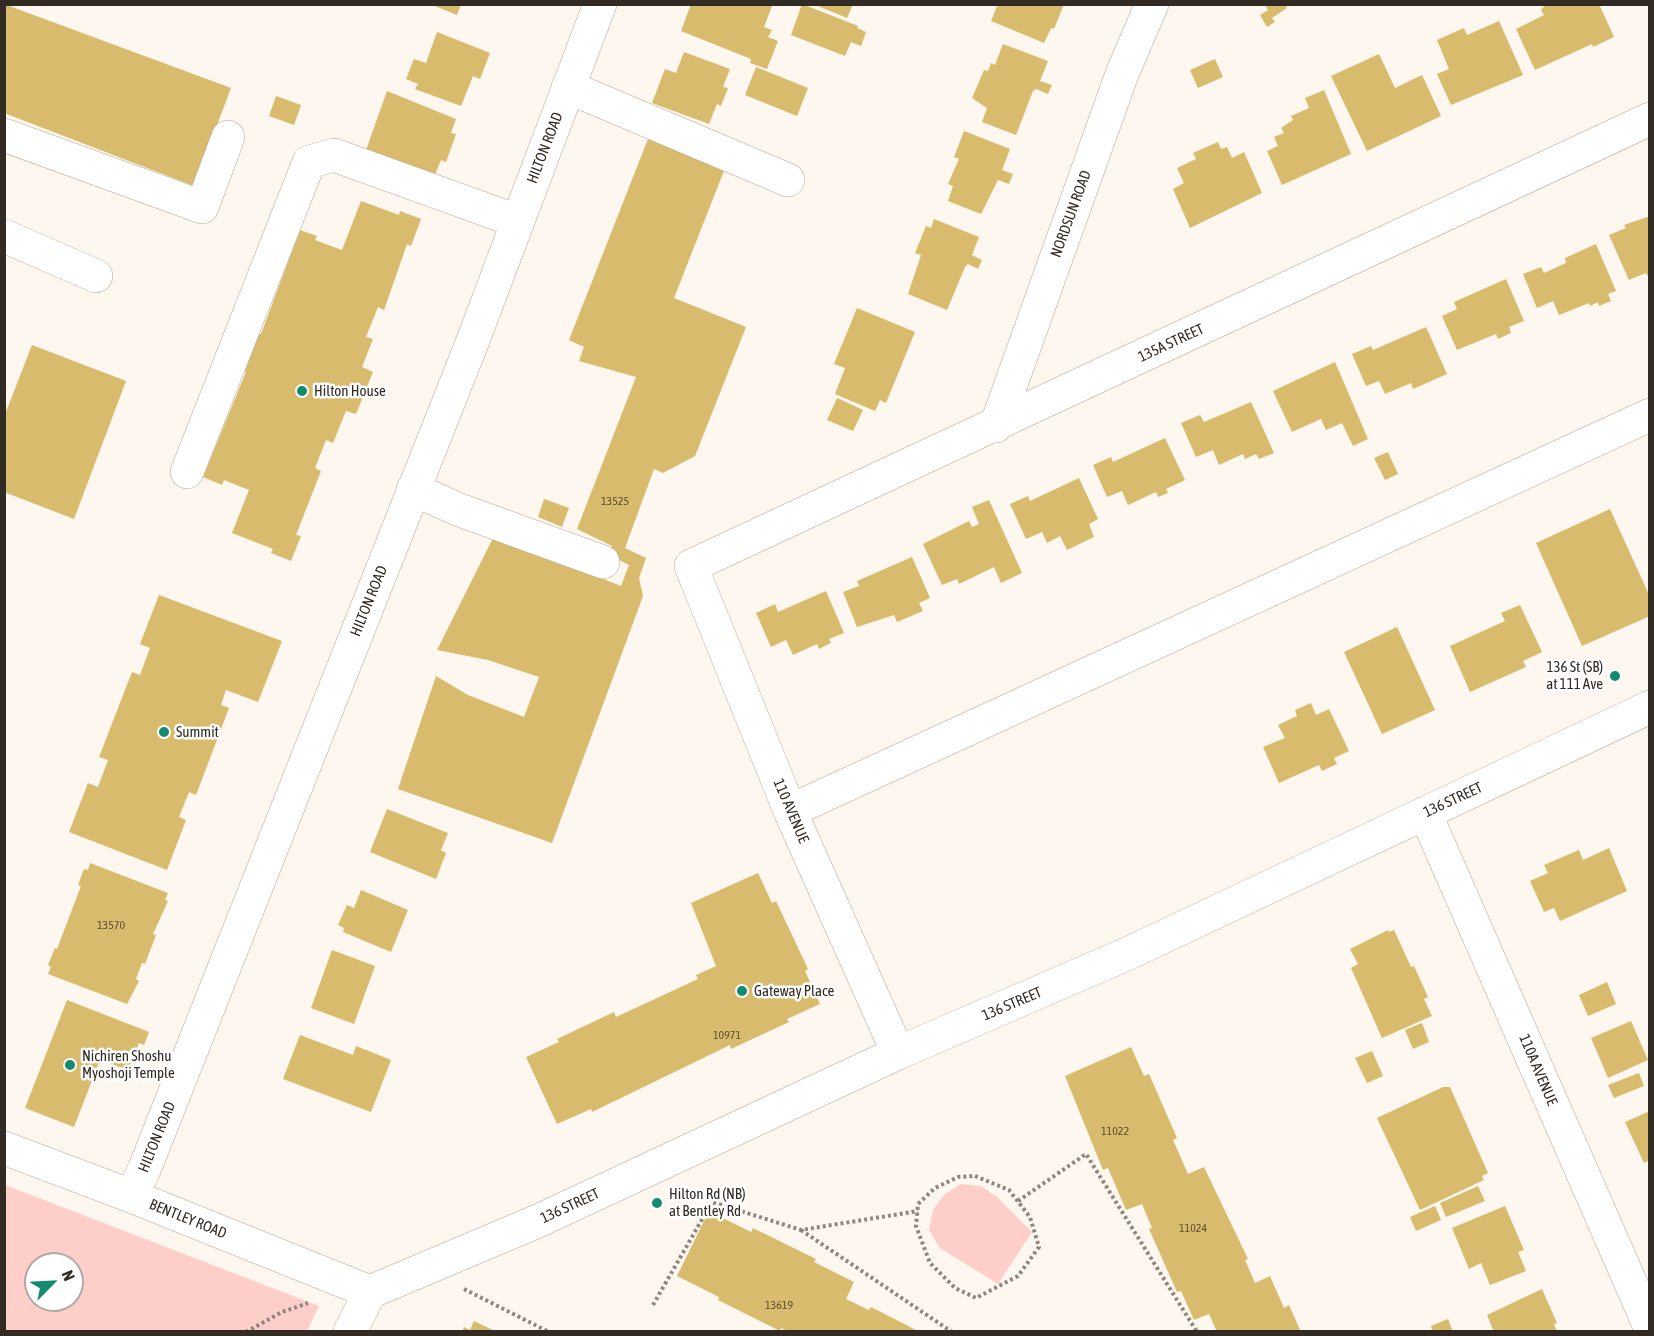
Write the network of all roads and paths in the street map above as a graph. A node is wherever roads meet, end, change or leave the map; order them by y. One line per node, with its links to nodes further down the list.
1 (600, 4): 3 (street, HILTON ROAD)
2 (1152, 4): 12 (street, NORDSUN ROAD)
3 (568, 87): 7 (street); 8 (street, HILTON ROAD)
4 (1650, 119): 12 (street, 135A STREET)
5 (4, 135): 6 (street)
6 (228, 137)
7 (788, 180)
8 (517, 221): 13 (street); 14 (street, HILTON ROAD)
9 (4, 236): 10 (street)
10 (96, 276)
11 (1650, 415): 18 (street)
12 (996, 426): 16 (street, 135A STREET)
13 (187, 472)
14 (413, 489): 15 (street); 22 (street, HILTON ROAD)
15 (603, 562)
16 (691, 566): 18 (street, 110 AVENUE)
17 (1650, 707): 19 (street, 136 STREET)
18 (790, 811): 20 (street, 110 AVENUE)
19 (1425, 813): 20 (street, 136 STREET); 30 (street, 110A AVENUE)
20 (898, 1053): 27 (street, 136 STREET)
21 (4, 1148): 22 (street, BENTLEY ROAD)
22 (131, 1196): 27 (street, BENTLEY ROAD)
23 (1018, 1201): 24 (path); 24 (path); 35 (path)
24 (918, 1211): 25 (path)
25 (801, 1230): 29 (path); 34 (path)
26 (462, 1287): 33 (path)
27 (370, 1292): 32 (street)
28 (315, 1301): 31 (path)
29 (653, 1305)
30 (1650, 1327)
31 (246, 1332)
32 (350, 1332)
33 (549, 1332)
34 (952, 1332)
35 (1197, 1332)

